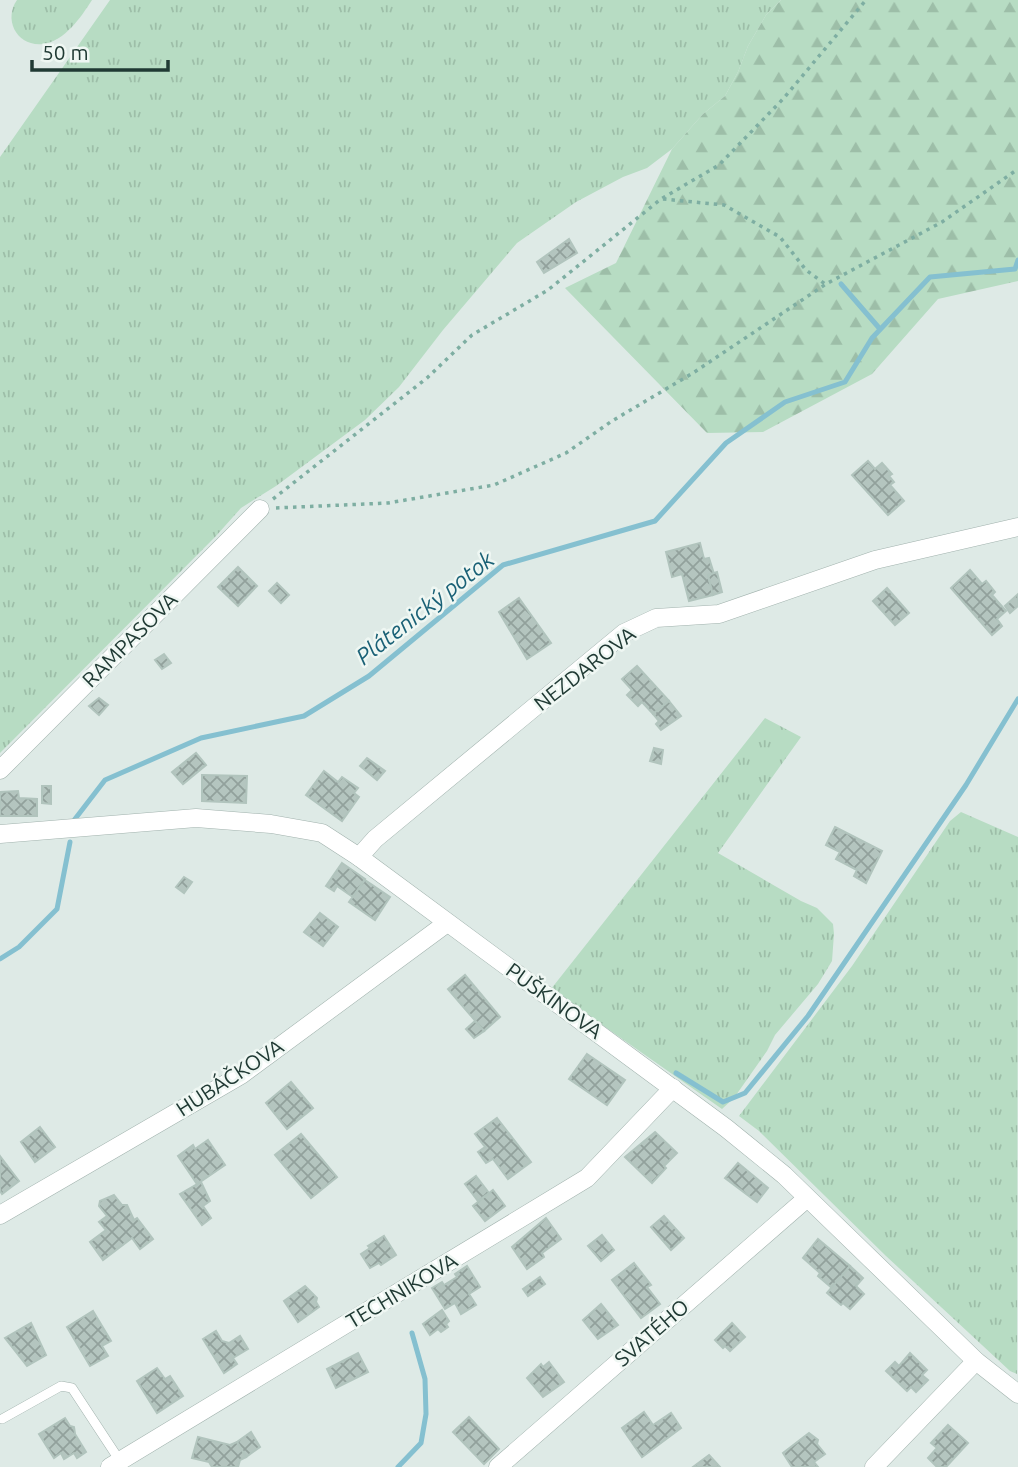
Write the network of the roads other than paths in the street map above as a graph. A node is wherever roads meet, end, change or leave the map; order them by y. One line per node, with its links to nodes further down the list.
1 (260, 509): 3 (street, RAMPASOVA)
2 (1018, 527): 5 (street, NEZDAROVA)
3 (0, 770)
4 (0, 834): 5 (street, PUŠKINOVA)
5 (359, 857): 6 (street, PUŠKINOVA)
6 (447, 923): 7 (street, PUŠKINOVA); 9 (street, HUBÁČKOVA)
7 (673, 1088): 8 (street, PUŠKINOVA); 13 (street, TECHNIKOVA)
8 (806, 1199): 10 (street, PUŠKINOVA); 14 (street, SVATÉHO)
9 (0, 1215)
10 (976, 1361): 11 (street, PUŠKINOVA); 15 (street)
11 (1018, 1394)
12 (2, 1419): 13 (lane)
13 (115, 1464)
14 (498, 1467)
15 (874, 1467)

